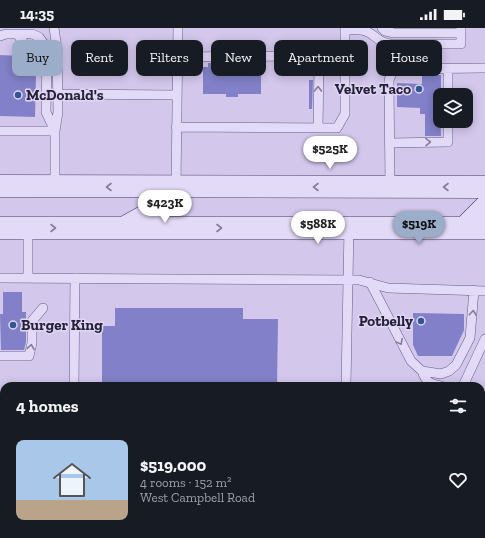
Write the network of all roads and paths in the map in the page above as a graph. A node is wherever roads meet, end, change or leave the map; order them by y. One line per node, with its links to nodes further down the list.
1 (54, 28): 17 (lane)
2 (178, 28): 10 (lane)
3 (382, 28): 5 (lane)
4 (345, 29): 5 (lane); 20 (lane)
5 (461, 30)
6 (17, 34): 7 (lane); 8 (lane); 9 (lane)
7 (0, 36)
8 (21, 40)
9 (41, 40)
10 (178, 40)
11 (203, 57): 20 (lane, one-way to 11)
12 (485, 68): 13 (lane)
13 (448, 69): 16 (lane); 24 (lane)
14 (46, 76): 23 (lane)
15 (178, 76): 18 (lane)
16 (448, 88)
17 (58, 94): 18 (lane); 23 (lane)
18 (177, 95): 19 (lane)
19 (176, 127): 20 (lane); 27 (lane)
20 (318, 128)
21 (448, 128): 24 (lane, one-way to 21)
22 (0, 131): 23 (lane)
23 (55, 131): 26 (lane)
24 (389, 143): 28 (lane)
25 (0, 186): 26 (main road)
26 (55, 187): 27 (main road, one-way to 26)
27 (176, 187): 28 (main road, one-way to 27); 33 (main road)
28 (390, 187): 29 (main road, one-way to 28)
29 (485, 187)
30 (485, 207): 35 (main road)
31 (0, 228): 32 (main road)
32 (28, 228): 33 (main road, one-way to 33); 37 (lane)
33 (124, 228): 34 (main road, one-way to 34)
34 (349, 228): 35 (main road); 39 (lane)
35 (474, 228)
36 (0, 278): 37 (lane)
37 (28, 278): 38 (lane)
38 (75, 278): 39 (lane); 47 (lane)
39 (348, 280): 40 (lane); 48 (lane)
40 (370, 282): 41 (lane); 46 (lane, one-way to 46)
41 (474, 290): 42 (lane); 46 (lane, one-way to 41)
42 (485, 291)
43 (43, 308): 45 (lane, one-way to 43)
44 (485, 339): 50 (lane)
45 (0, 356)
46 (422, 372): 49 (lane)
47 (74, 382)
48 (346, 382)
49 (428, 382)
50 (464, 382)

